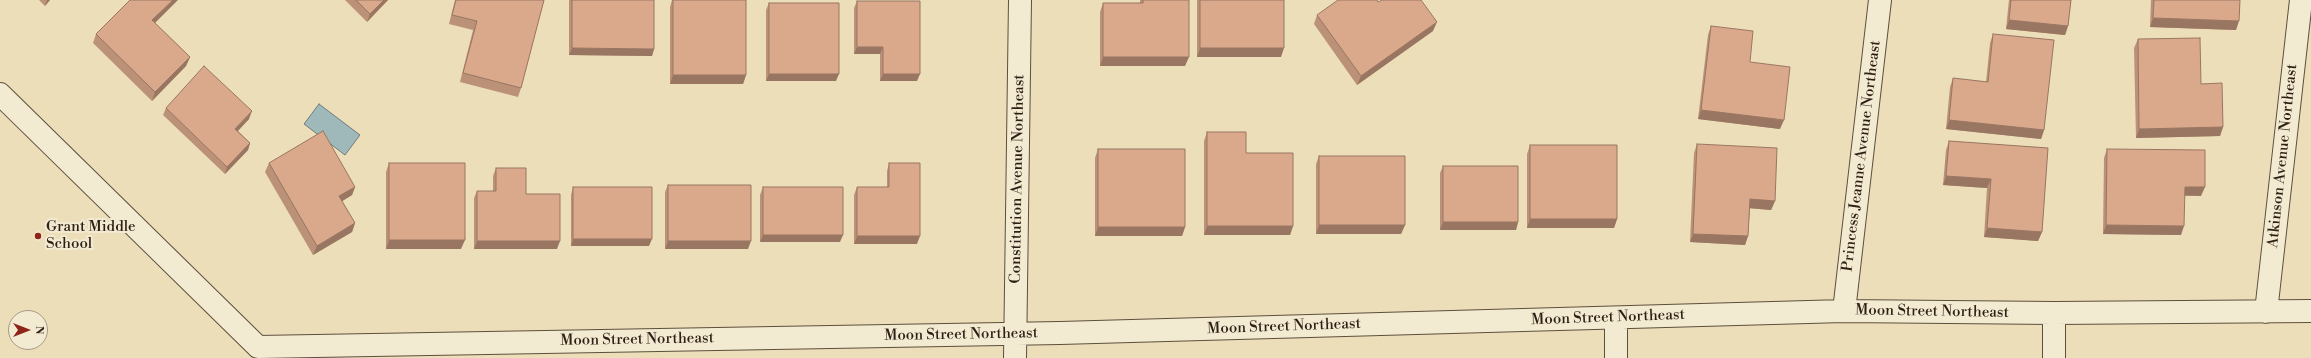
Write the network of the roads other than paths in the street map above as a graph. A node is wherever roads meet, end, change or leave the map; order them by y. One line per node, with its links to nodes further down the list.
1 (1020, 0): 10 (street, Constitution Avenue Northeast)
2 (1880, 0): 5 (street, Princess Jeanne Avenue Northeast)
3 (2301, 0): 7 (street, Atkinson Avenue Northeast)
4 (0, 94): 11 (street)
5 (1844, 311): 8 (street, Moon Street Northeast); 9 (street, Moon Street Northeast)
6 (2311, 311): 7 (street, Moon Street Northeast)
7 (2266, 312): 8 (street, Moon Street Northeast)
8 (2054, 313): 14 (street)
9 (1616, 318): 10 (street, Moon Street Northeast); 13 (street)
10 (1015, 333): 11 (street, Moon Street Northeast); 12 (street, Constitution Avenue Northeast)
11 (252, 353)
12 (1015, 358)
13 (1616, 358)
14 (2054, 358)

